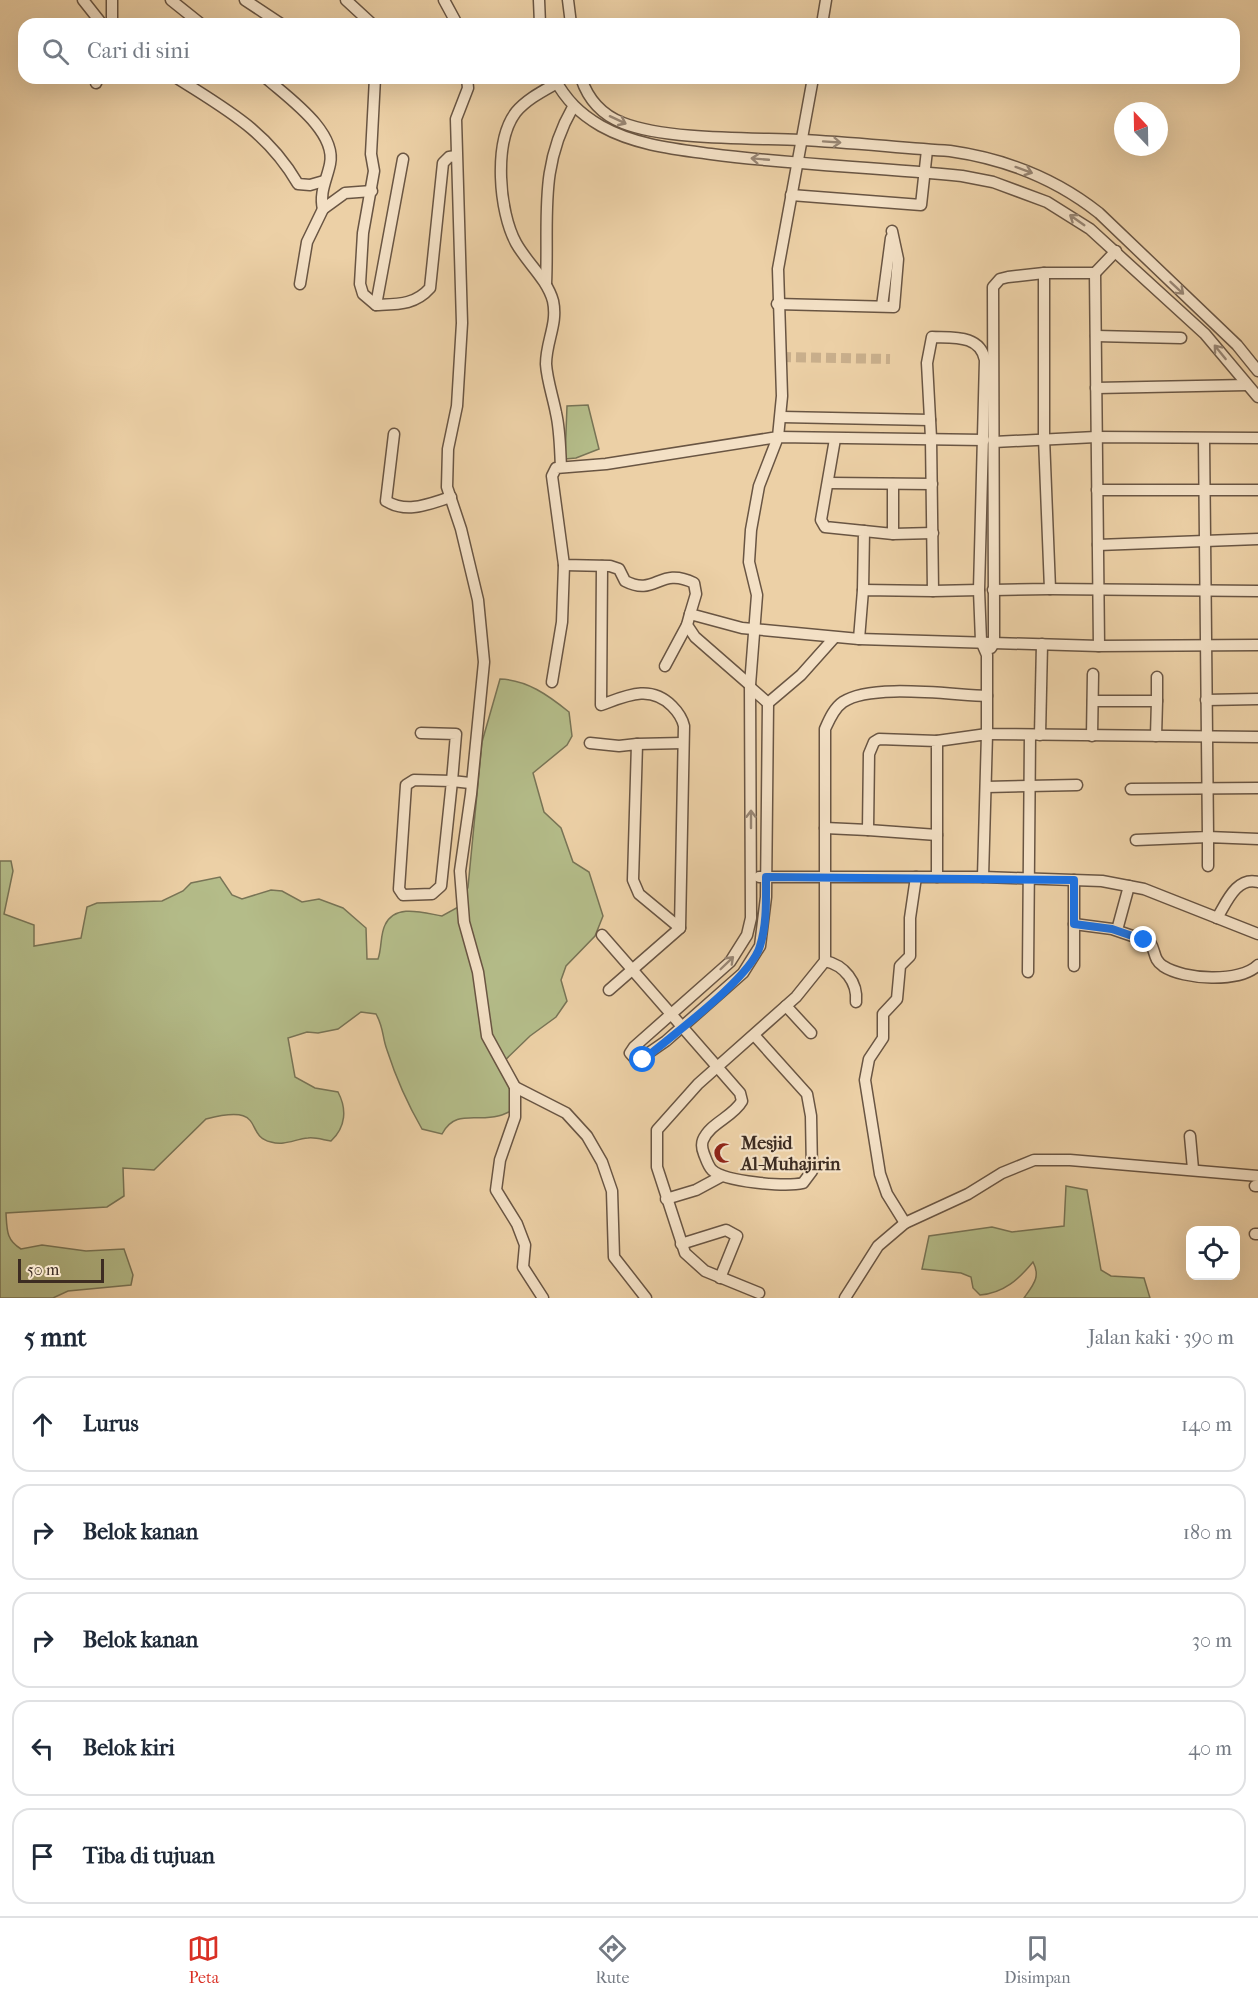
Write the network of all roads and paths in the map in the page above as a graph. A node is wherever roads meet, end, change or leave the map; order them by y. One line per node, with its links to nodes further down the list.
1 (83, 0): 10 (street)
2 (112, 0): 11 (street)
3 (171, 0): 12 (street)
4 (245, 0): 13 (street)
5 (346, 0): 14 (street)
6 (444, 0): 15 (street)
7 (539, 0): 16 (street)
8 (568, 0): 17 (street)
9 (826, 0): 18 (street)
10 (97, 18)
11 (112, 18)
12 (194, 18)
13 (272, 18)
14 (366, 18)
15 (454, 18)
16 (540, 18)
17 (570, 18)
18 (823, 18)
19 (186, 84): 32 (street)
20 (273, 84): 32 (street)
21 (372, 84): 33 (street)
22 (468, 84): 29 (street)
23 (552, 84): 40 (street)
24 (558, 84): 27 (street)
25 (584, 84): 28 (street, one-way to 28)
26 (812, 84): 28 (street)
27 (573, 107): 28 (street, one-way to 27); 40 (street)
28 (801, 152): 31 (street); 31 (street, one-way to 31); 34 (street)
29 (456, 156): 42 (street); 70 (street)
30 (403, 159): 42 (street)
31 (925, 161): 34 (street); 36 (street, one-way to 31); 46 (street, one-way to 46)
32 (324, 181): 35 (street)
33 (372, 191): 35 (street); 42 (street)
34 (791, 195): 41 (street)
35 (323, 209): 39 (street)
36 (1116, 252): 38 (street); 47 (street, one-way to 36)
37 (1044, 273): 38 (street); 58 (street); 62 (street)
38 (1095, 273): 44 (street)
39 (300, 284)
40 (546, 284): 63 (street)
41 (777, 304): 43 (street); 50 (street)
42 (376, 305)
43 (882, 306): 43 (street)
44 (1096, 336): 45 (street); 48 (street)
45 (1181, 338)
46 (1258, 371)
47 (1247, 385): 48 (street); 49 (street)
48 (1096, 388): 54 (street)
49 (1258, 396)
50 (782, 417): 51 (street); 55 (street)
51 (808, 419): 52 (street); 56 (street)
52 (930, 420): 57 (street); 62 (street)
53 (394, 434): 70 (street)
54 (1096, 436): 58 (street); 61 (street); 67 (street)
55 (778, 437): 56 (street); 63 (street); 88 (street)
56 (821, 438): 60 (street)
57 (932, 438): 60 (street); 62 (street); 66 (street)
58 (1044, 438): 62 (street); 82 (street)
59 (1258, 438): 61 (street)
60 (835, 439): 64 (street)
61 (1204, 439): 68 (street)
62 (989, 441): 80 (street); 81 (street)
63 (561, 467): 77 (street)
64 (829, 483): 65 (street); 71 (street)
65 (893, 484): 66 (street); 73 (street)
66 (932, 484): 72 (street)
67 (1097, 490): 68 (street); 76 (street)
68 (1204, 490): 69 (street); 75 (street)
69 (1258, 490)
70 (451, 497): 121 (street)
71 (864, 531): 73 (street); 79 (street)
72 (933, 533): 73 (street); 84 (street)
73 (893, 534)
74 (1258, 539): 75 (street)
75 (1205, 541): 76 (street); 85 (street)
76 (1098, 545): 83 (street)
77 (564, 565): 78 (street); 101 (street)
78 (602, 566): 87 (street); 118 (street)
79 (863, 590): 84 (street); 90 (street)
80 (979, 590): 84 (street); 91 (street)
81 (993, 590): 82 (street); 92 (street)
82 (1050, 590): 83 (street)
83 (1099, 590): 85 (street); 95 (street)
84 (933, 591)
85 (1204, 591): 86 (street); 96 (street)
86 (1258, 591)
87 (689, 620): 88 (street); 98 (street); 102 (street)
88 (754, 627): 89 (street); 102 (street)
89 (834, 638): 90 (street); 108 (street)
90 (859, 639): 91 (street)
91 (981, 641): 92 (street); 97 (street)
92 (994, 643): 93 (street); 97 (street)
93 (1042, 644): 95 (street); 111 (street)
94 (1258, 645): 96 (street)
95 (1099, 646): 96 (street)
96 (1206, 646): 106 (street)
97 (987, 655): 103 (street)
98 (665, 666)
99 (1093, 674): 105 (street)
100 (1157, 677): 107 (street)
101 (552, 682)
102 (751, 686): 108 (street); 139 (street, one-way to 102)
103 (987, 696): 110 (street); 128 (street)
104 (1258, 699): 106 (street)
105 (1093, 700): 107 (street); 112 (street)
106 (1206, 700): 114 (street)
107 (1157, 701): 113 (street)
108 (768, 703): 135 (street)
109 (421, 733): 120 (street)
110 (987, 734): 111 (street); 116 (street); 123 (street)
111 (1035, 735): 112 (street); 124 (street)
112 (1092, 736): 113 (street)
113 (1156, 736): 114 (street)
114 (1206, 737): 115 (street); 125 (street)
115 (1258, 737)
116 (937, 741): 129 (street); 130 (street)
117 (590, 743): 119 (street)
118 (683, 743): 119 (street); 147 (street)
119 (637, 744): 147 (street)
120 (452, 781): 120 (street); 121 (street)
121 (470, 783): 164 (street)
122 (1077, 785): 124 (street)
123 (986, 787): 124 (street); 138 (street)
124 (1029, 787): 141 (street)
125 (1207, 788): 126 (street); 127 (street); 131 (street)
126 (1258, 788)
127 (1131, 789)
128 (825, 828): 129 (street); 140 (street)
129 (868, 830): 130 (street)
130 (937, 835): 137 (street)
131 (1208, 837): 132 (street); 133 (street); 134 (street)
132 (1258, 839)
133 (1136, 840)
134 (1208, 866)
135 (766, 877): 139 (street); 140 (street); 160 (street)
136 (916, 877): 137 (street); 140 (street); 170 (street)
137 (936, 877): 138 (street)
138 (983, 877): 141 (street)
139 (751, 878): 159 (street, one-way to 139)
140 (825, 878): 151 (street)
141 (1027, 879): 142 (street); 155 (street)
142 (1074, 880): 144 (street); 146 (street)
143 (1258, 882): 145 (street)
144 (1129, 886): 145 (street); 148 (street)
145 (1217, 918): 149 (street)
146 (1074, 924): 148 (street); 153 (street)
147 (680, 928): 154 (street)
148 (1117, 930): 152 (street)
149 (1258, 934)
150 (602, 935): 154 (street)
151 (825, 961): 157 (street); 158 (street)
152 (1258, 965)
153 (1074, 966)
154 (633, 969): 156 (street); 159 (street)
155 (1028, 972)
156 (609, 990)
157 (856, 1002)
158 (786, 1006): 161 (street); 162 (street)
159 (669, 1014): 160 (street); 160 (street)
160 (681, 1027): 163 (street)
161 (811, 1034)
162 (754, 1035): 163 (street); 167 (street)
163 (717, 1066): 167 (street); 169 (street)
164 (515, 1087): 174 (street); 175 (street)
165 (1190, 1136): 166 (street)
166 (1193, 1169): 168 (street); 170 (street)
167 (722, 1176): 169 (street)
168 (1257, 1182)
169 (666, 1199): 171 (street)
170 (905, 1223): 176 (street)
171 (681, 1244): 172 (street); 172 (street)
172 (720, 1278): 173 (street)
173 (759, 1293)
174 (543, 1298)
175 (646, 1298)
176 (845, 1298)

